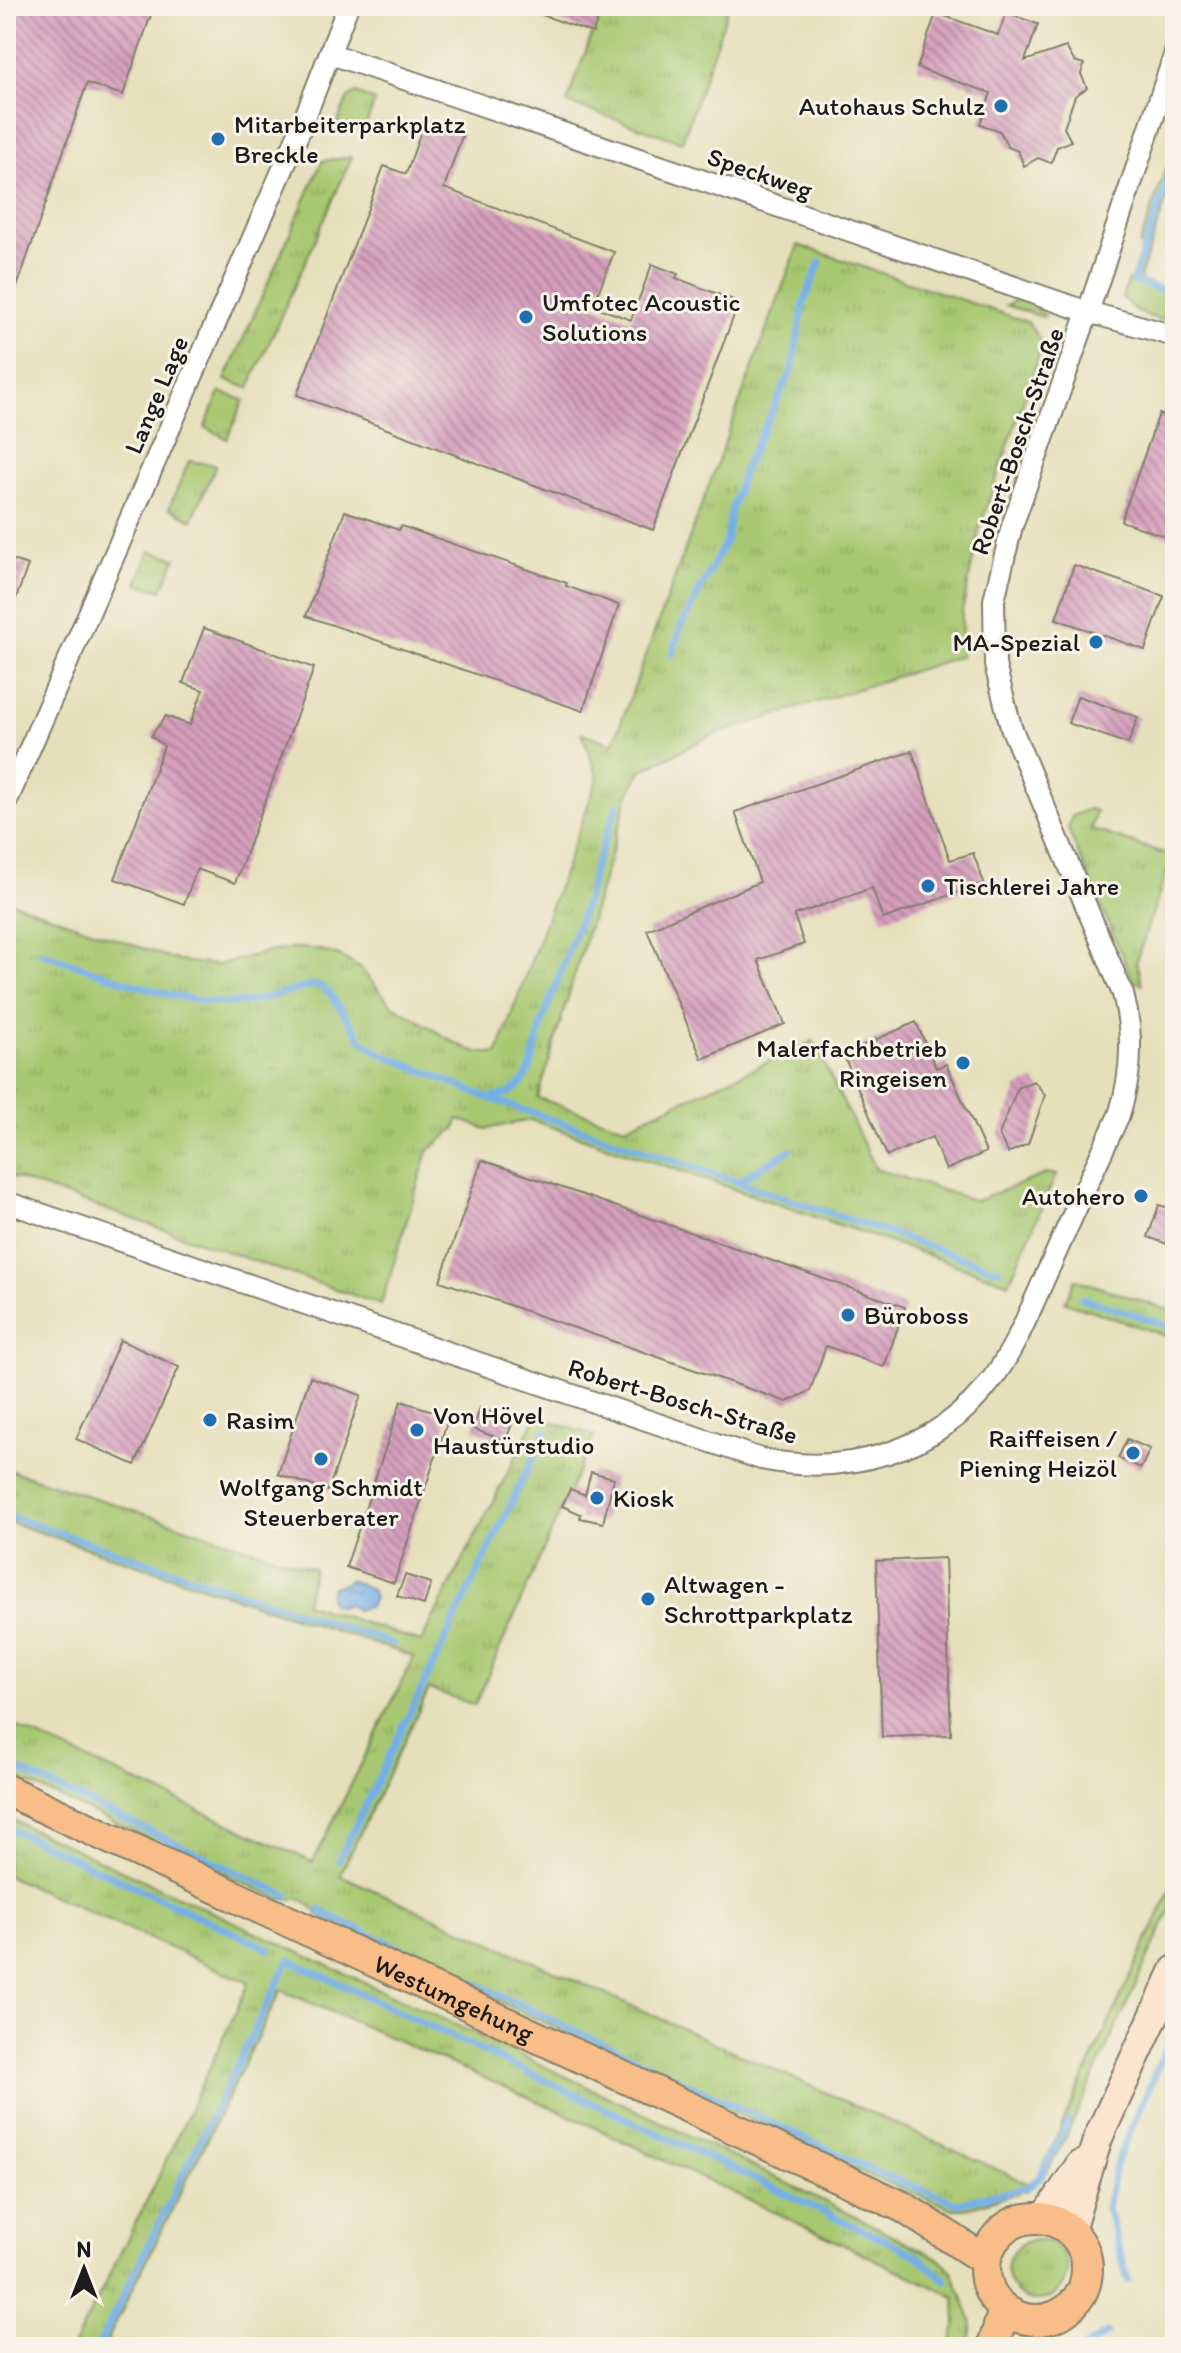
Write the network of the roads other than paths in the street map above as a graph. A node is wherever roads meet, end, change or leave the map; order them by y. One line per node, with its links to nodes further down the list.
1 (348, 6): 3 (street, Lange Lage)
2 (1175, 53): 4 (street, Robert-Bosch-Straße)
3 (331, 54): 4 (street, Speckweg); 6 (street, Lange Lage)
4 (1088, 312): 5 (street, Speckweg); 7 (street, Robert-Bosch-Straße)
5 (1175, 336)
6 (6, 803)
7 (6, 1202)
8 (6, 1790): 11 (main road, Westumgehung)
9 (1175, 1970): 10 (main road)
10 (1057, 2224): 11 (main road); 12 (main road)
11 (992, 2247): 12 (main road)
12 (1017, 2315): 13 (main road); 14 (main road)
13 (993, 2347)
14 (1011, 2347)

